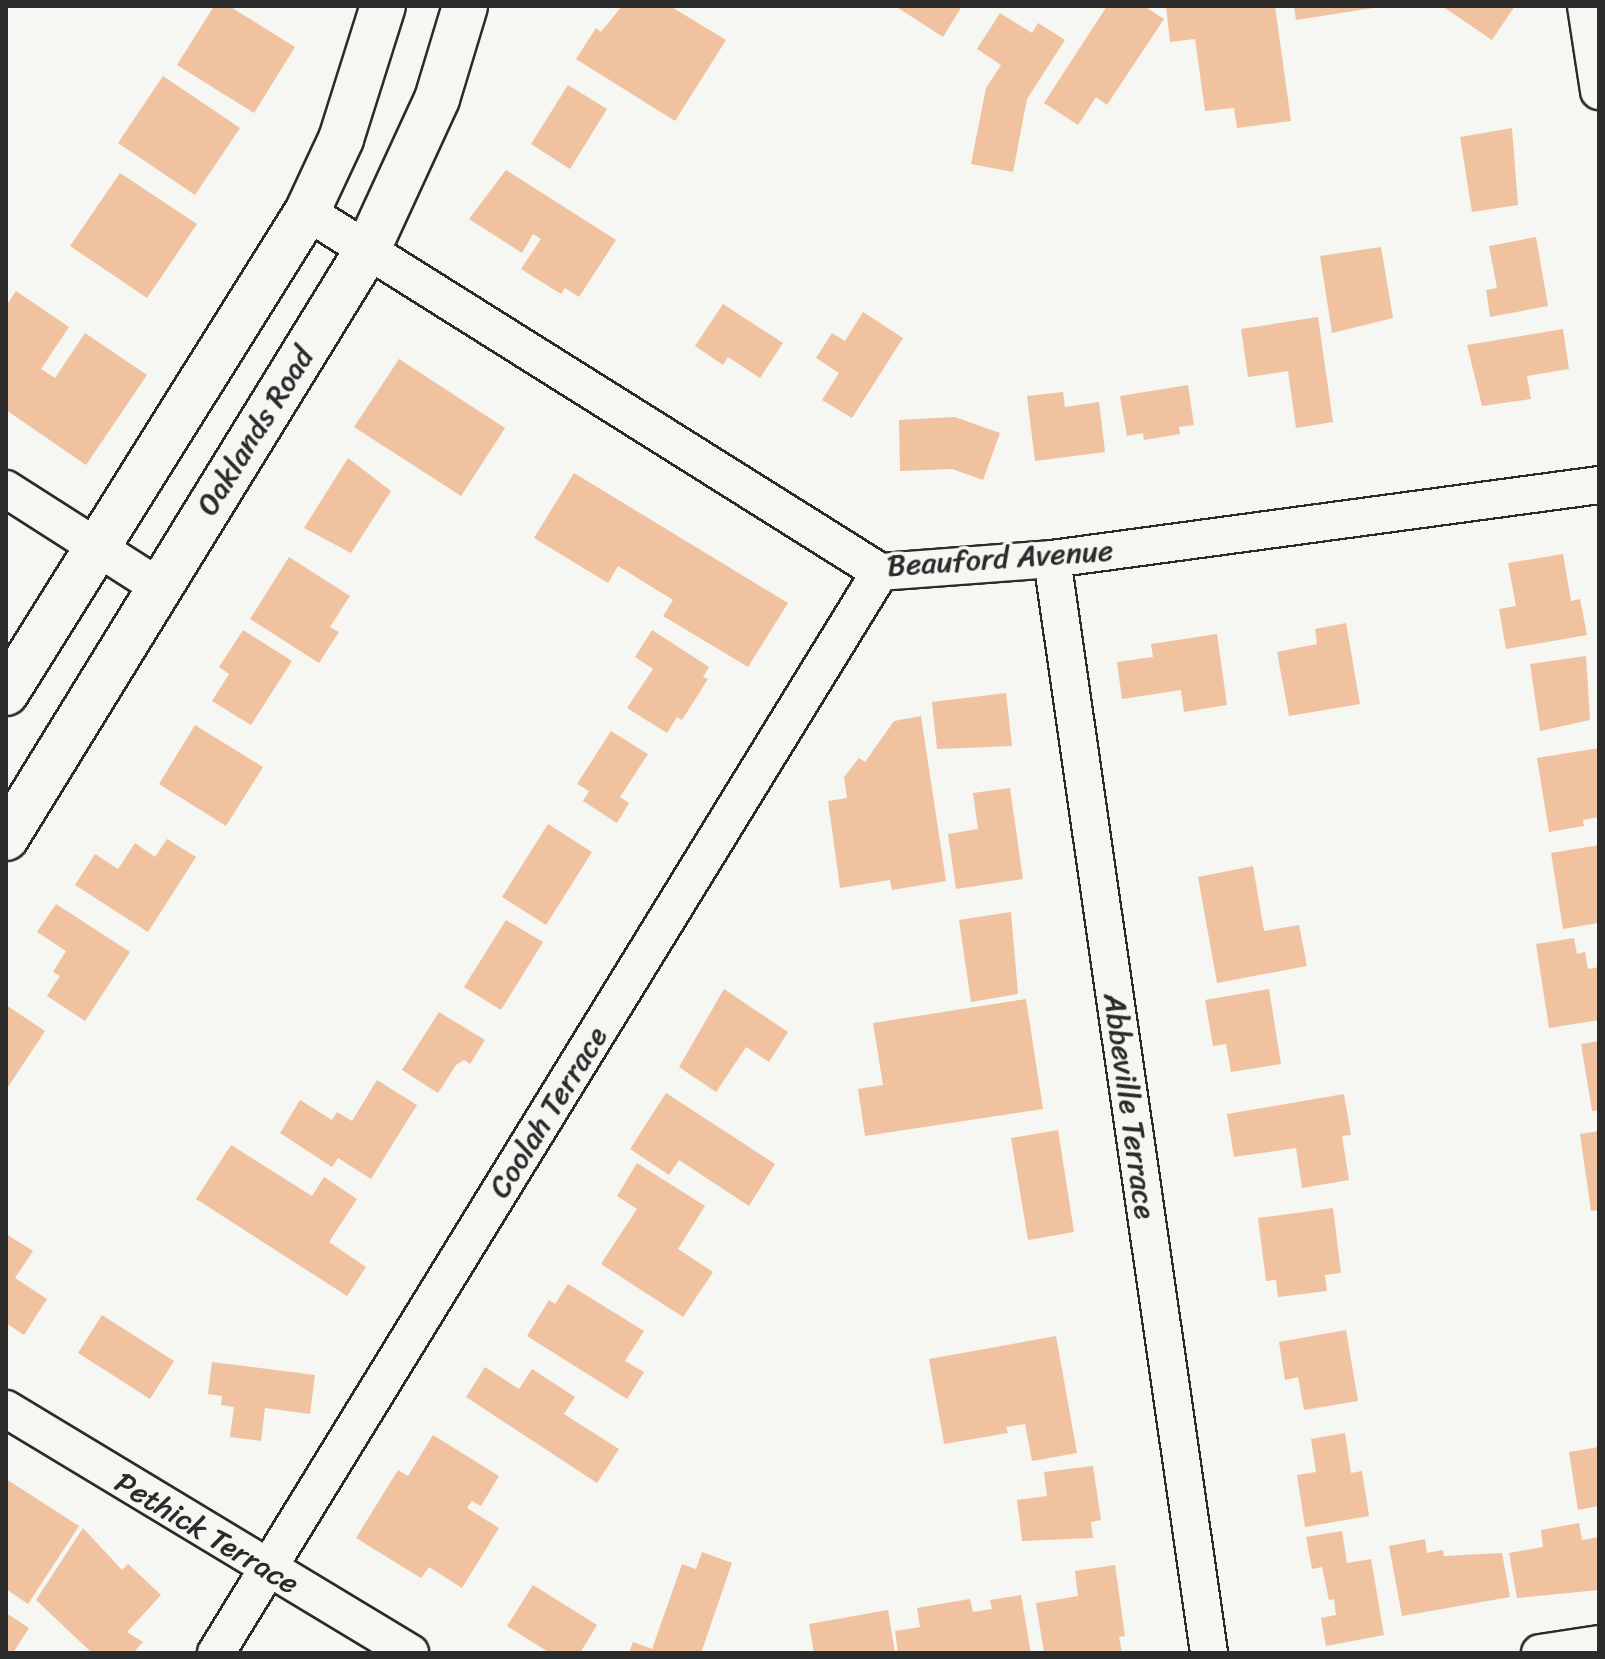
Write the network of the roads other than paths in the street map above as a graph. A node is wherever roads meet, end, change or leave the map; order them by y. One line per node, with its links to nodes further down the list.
1 (383, 6): 5 (main road)
2 (465, 6): 6 (main road, Oaklands Road)
3 (1586, 6): 4 (street)
4 (1599, 91)
5 (307, 212): 6 (street, Beauford Avenue); 9 (main road)
6 (368, 249): 11 (street, Beauford Avenue); 12 (main road, Oaklands Road)
7 (1599, 485): 10 (street, Beauford Avenue)
8 (6, 489): 9 (street)
9 (96, 546): 12 (street); 13 (main road)
10 (1052, 559): 11 (street, Beauford Avenue); 20 (street, Abbeville Terrace)
11 (880, 572): 16 (street, Coolah Terrace)
12 (159, 587): 14 (main road, Oaklands Road)
13 (6, 693)
14 (6, 838)
15 (6, 1409): 16 (street, Pethick Terrace)
16 (267, 1570): 18 (street, Coolah Terrace); 19 (street, Pethick Terrace)
17 (1599, 1644): 21 (street)
18 (216, 1653)
19 (410, 1653)
20 (1209, 1653)
21 (1540, 1653)

